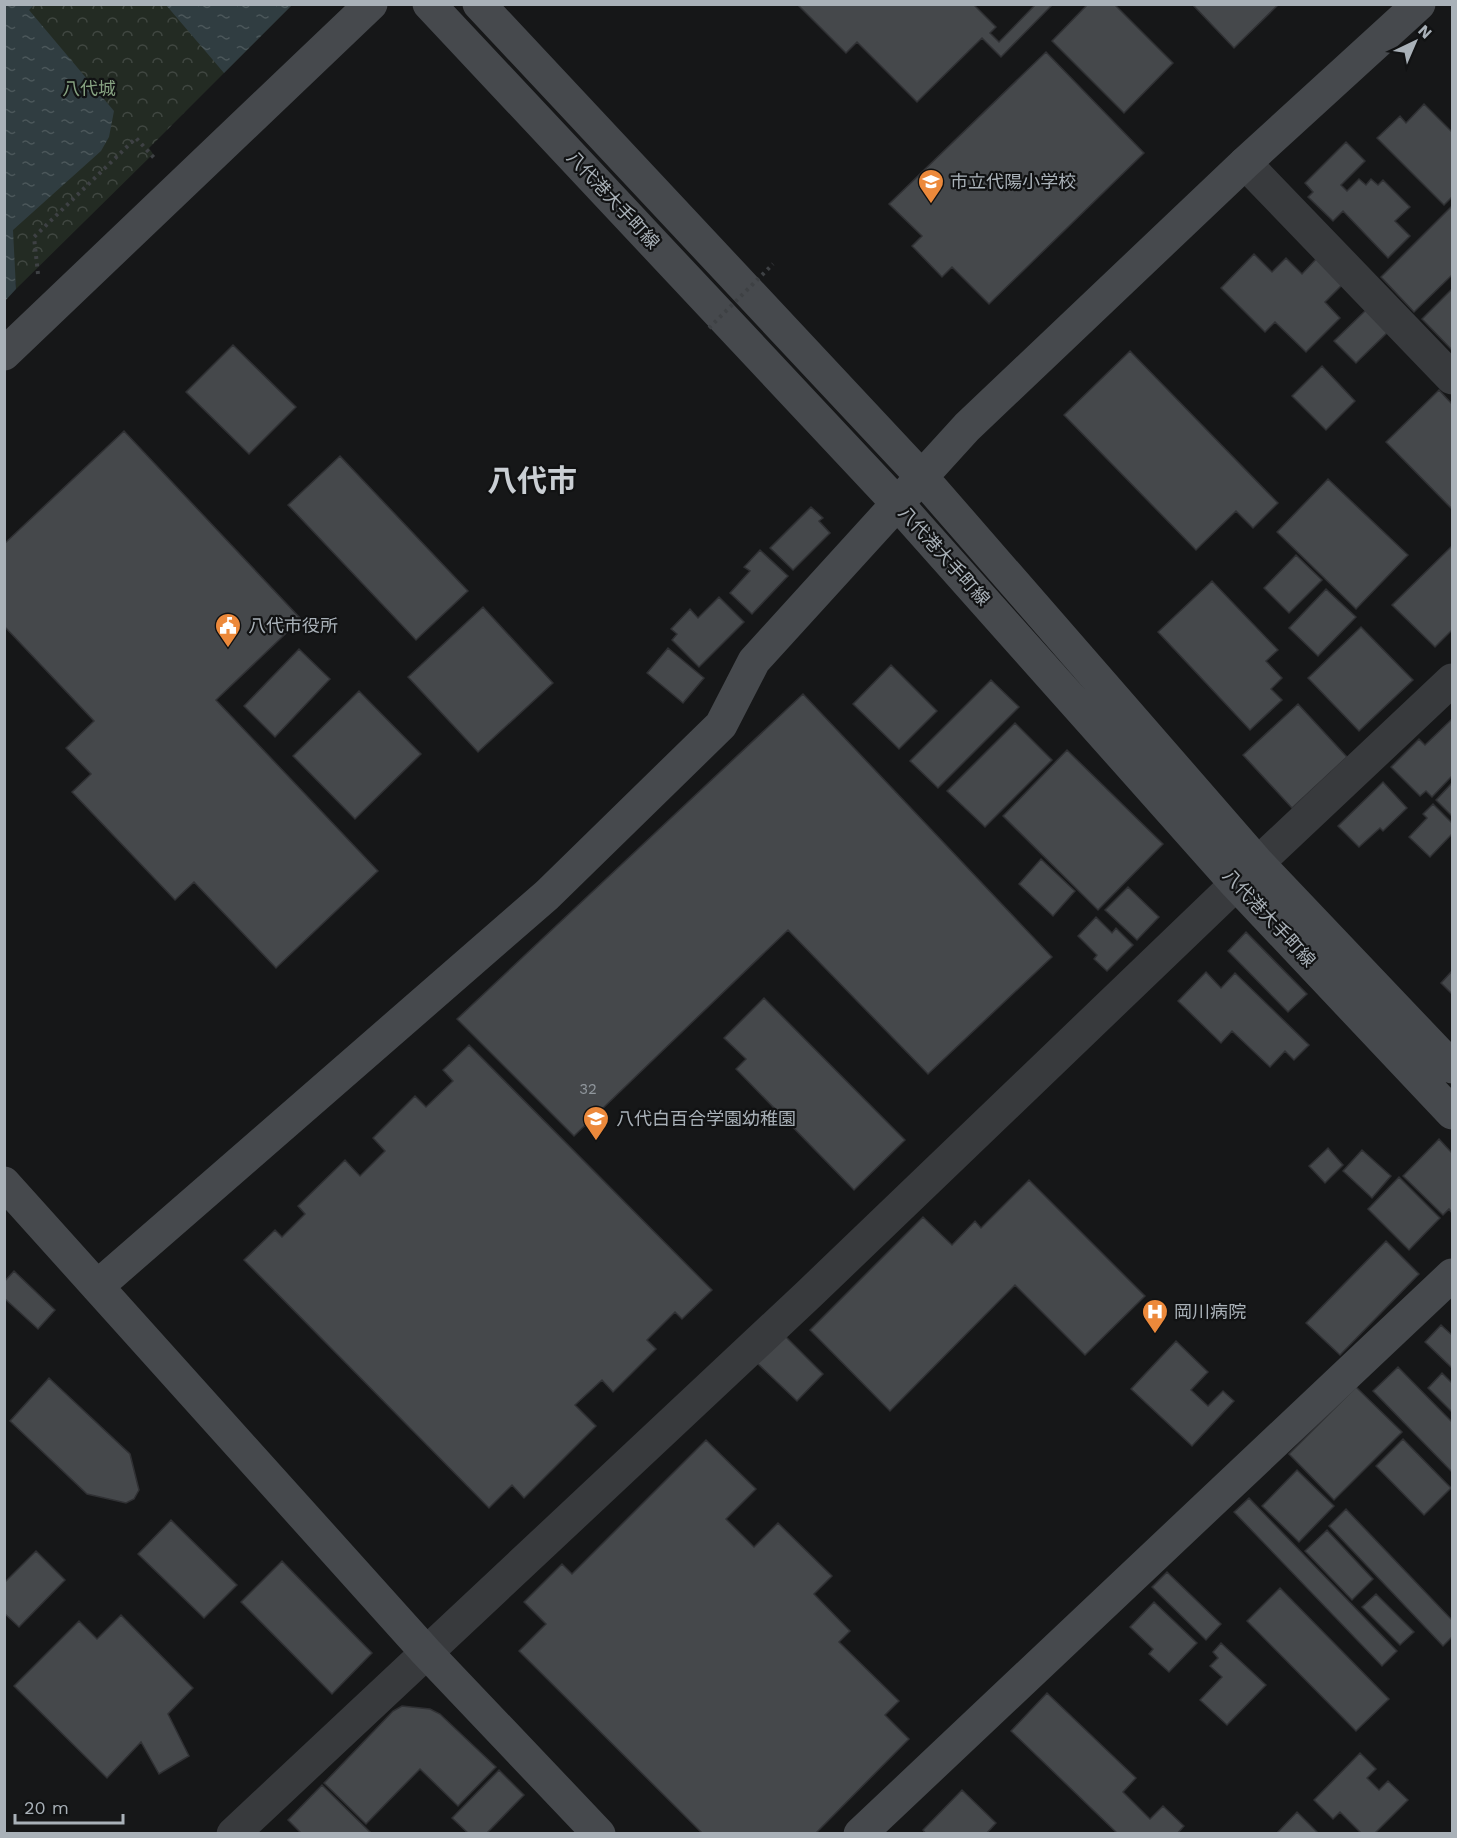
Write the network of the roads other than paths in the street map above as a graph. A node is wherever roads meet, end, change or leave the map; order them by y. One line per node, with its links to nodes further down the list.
1 (371, 4): 6 (street)
2 (429, 4): 9 (street, 八代港大手町線)
3 (479, 4): 8 (street, 八代港大手町線)
4 (1419, 4): 5 (street)
5 (1245, 163): 7 (street); 8 (street)
6 (4, 354)
7 (1452, 378)
8 (920, 475): 9 (street); 11 (street, 八代港大手町線)
9 (896, 502): 11 (street, 八代港大手町線); 16 (street)
10 (1452, 680): 11 (street)
11 (1247, 873): 12 (street, 八代港大手町線); 13 (street, 八代港大手町線); 17 (street)
12 (1452, 1067)
13 (1452, 1113)
14 (4, 1183): 16 (street)
15 (1452, 1275): 20 (street)
16 (99, 1285): 17 (street)
17 (426, 1652): 18 (street); 19 (street)
18 (233, 1833)
19 (599, 1833)
20 (860, 1833)

